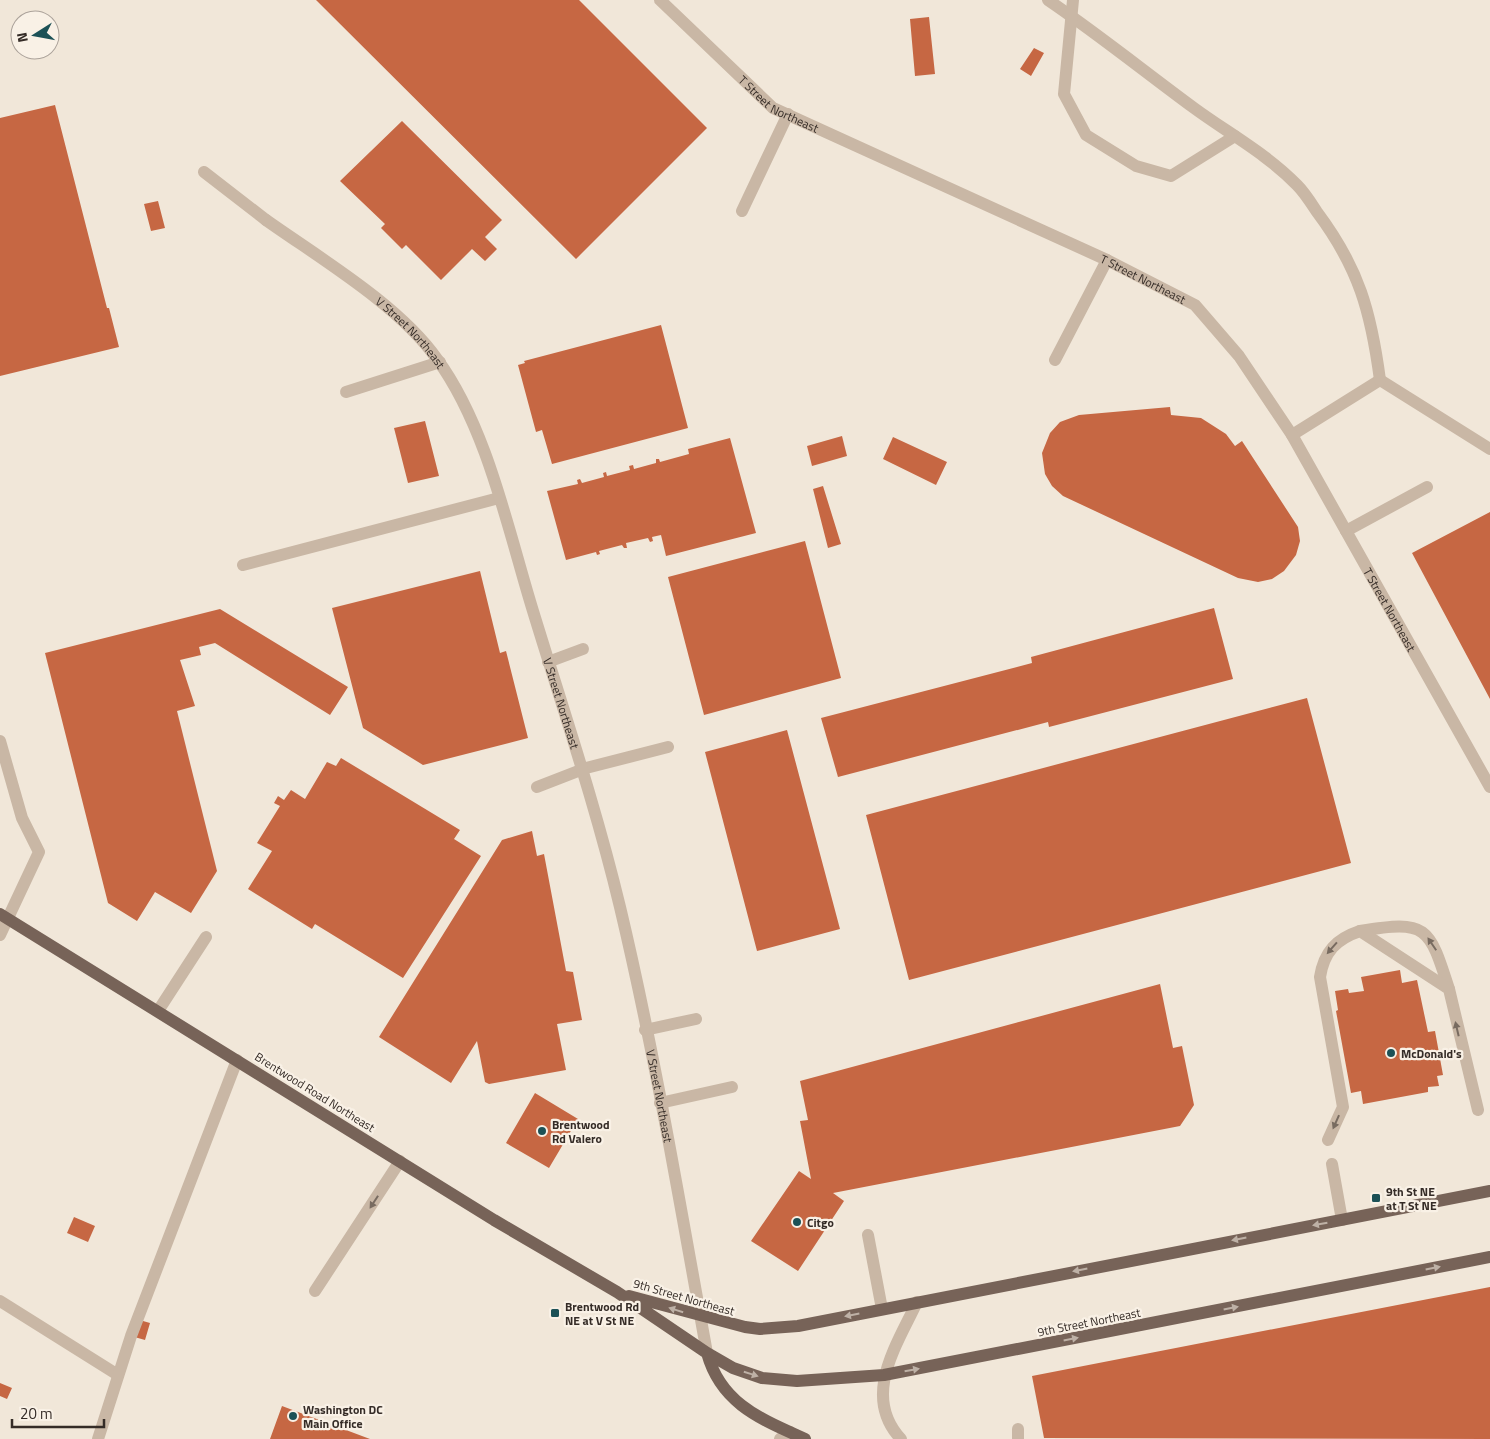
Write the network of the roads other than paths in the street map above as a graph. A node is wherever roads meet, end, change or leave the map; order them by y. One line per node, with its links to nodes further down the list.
1 (660, 0): 5 (street, T Street Northeast)
2 (1048, 0): 4 (street)
3 (1073, 0): 4 (street)
4 (1072, 16): 6 (street); 6 (street)
5 (788, 114): 8 (street); 9 (street, T Street Northeast)
6 (1235, 136): 12 (street)
7 (204, 172): 11 (street, V Street Northeast)
8 (742, 211)
9 (1107, 260): 10 (street); 14 (street, T Street Northeast)
10 (1055, 360)
11 (440, 362): 13 (street); 17 (street, V Street Northeast)
12 (1380, 380): 14 (street); 15 (street)
13 (346, 392)
14 (1292, 435): 18 (street, T Street Northeast)
15 (1490, 449)
16 (1427, 487): 18 (street)
17 (498, 498): 19 (street); 21 (street, V Street Northeast)
18 (1346, 531): 26 (street, T Street Northeast)
19 (243, 565)
20 (584, 649): 21 (street)
21 (548, 662): 24 (street, V Street Northeast)
22 (0, 741): 27 (street)
23 (668, 747): 24 (street)
24 (581, 770): 25 (street); 34 (street, V Street Northeast)
25 (537, 787)
26 (1490, 787)
27 (4, 916): 29 (street); 32 (main road, Brentwood Road Northeast)
28 (1360, 932): 31 (street); 31 (street, one-way to 28); 39 (street, one-way to 39)
29 (0, 935)
30 (206, 937): 32 (street)
31 (1448, 989): 38 (street, one-way to 31)
32 (158, 1012): 35 (main road, Brentwood Road Northeast)
33 (696, 1019): 34 (street)
34 (646, 1030): 37 (street, V Street Northeast)
35 (237, 1060): 40 (main road, Brentwood Road Northeast); 53 (street)
36 (732, 1087): 37 (street)
37 (660, 1103): 51 (street, V Street Northeast)
38 (1478, 1110)
39 (1328, 1140)
40 (400, 1161): 46 (street, one-way to 46); 47 (main road, Brentwood Road Northeast)
41 (1332, 1164): 43 (street)
42 (1490, 1190): 43 (main road, 9th Street Northeast)
43 (1342, 1220): 49 (main road, 9th Street Northeast, one-way to 49)
44 (868, 1235): 50 (street)
45 (1490, 1257): 54 (main road, 9th Street Northeast, one-way to 45)
46 (315, 1292)
47 (617, 1292): 51 (main road, 9th Street Northeast, one-way to 47); 52 (main road, 9th Street Northeast)
48 (0, 1301): 53 (street)
49 (917, 1302): 50 (main road, 9th Street Northeast); 54 (street)
50 (882, 1309): 51 (main road, 9th Street Northeast, one-way to 51)
51 (700, 1317): 52 (street, V Street Northeast)
52 (707, 1353): 54 (main road, 9th Street Northeast, one-way to 54); 55 (main road)
53 (118, 1375): 56 (street)
54 (884, 1375): 58 (street)
55 (785, 1436): 57 (main road)
56 (98, 1439)
57 (805, 1439)
58 (900, 1439)

